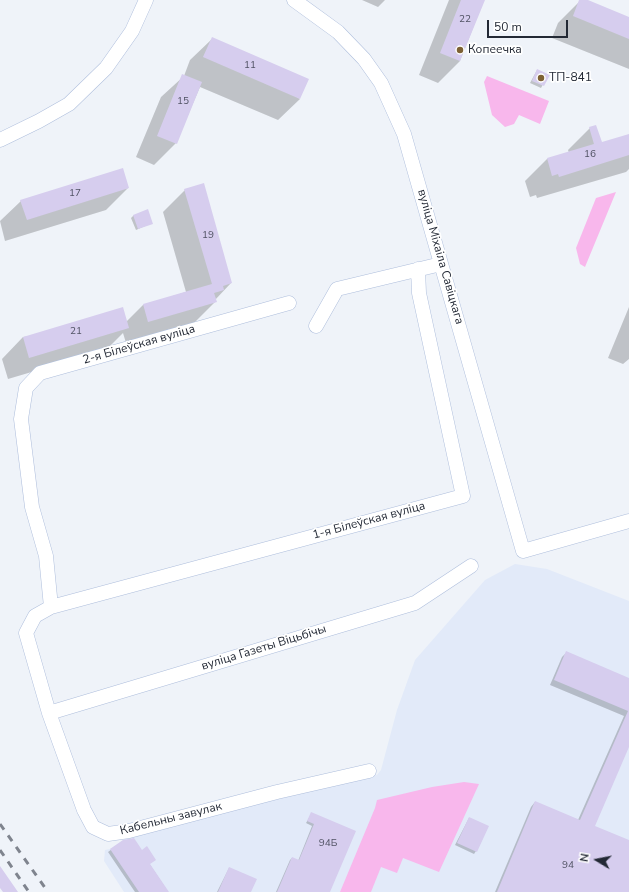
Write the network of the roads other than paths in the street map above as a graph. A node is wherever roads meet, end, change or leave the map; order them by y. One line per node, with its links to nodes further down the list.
1 (146, 0): 3 (street)
2 (294, 0): 4 (street, вуліца Міхаіла Савіцкага)
3 (0, 140)
4 (441, 264): 5 (street); 8 (street, вуліца Міхаіла Савіцкага)
5 (418, 269): 7 (street); 10 (street, 1-я Білеўская вуліца)
6 (289, 302): 10 (street, 2-я Білеўская вуліца)
7 (316, 326)
8 (629, 521)
9 (471, 566): 11 (street, вуліца Газеты Віцьбічы)
10 (51, 607): 11 (street, Кабельны завулак)
11 (49, 713): 12 (street, Кабельны завулак)
12 (369, 771)

